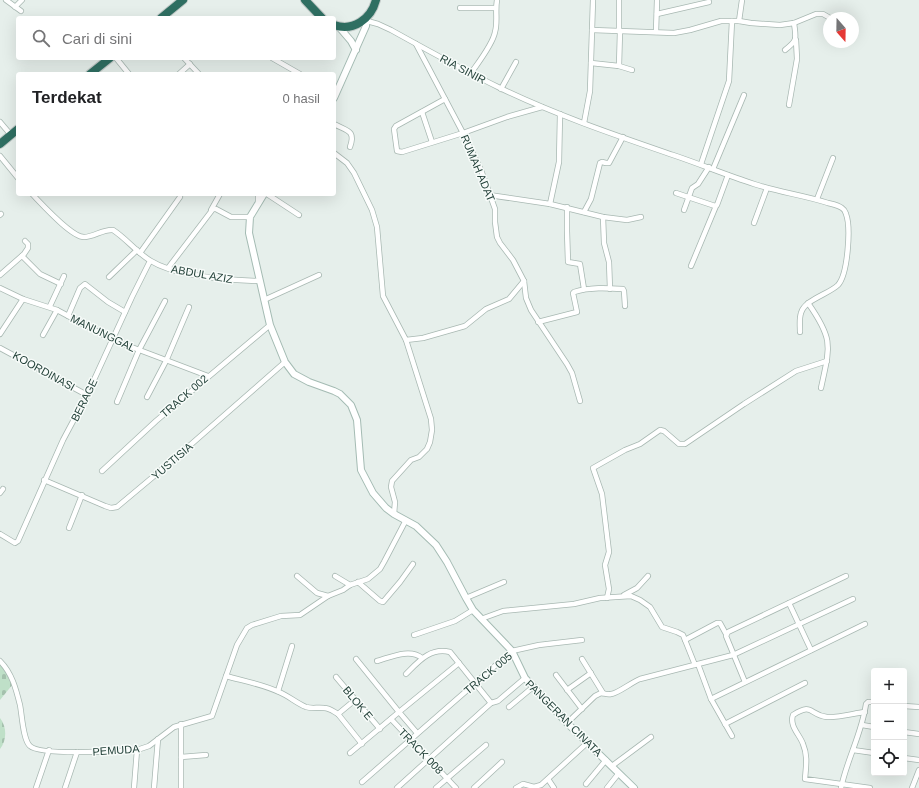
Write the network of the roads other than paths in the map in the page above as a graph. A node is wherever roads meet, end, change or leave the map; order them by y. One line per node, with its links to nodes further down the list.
1 (6, 0): 12 (street)
2 (22, 0): 12 (street)
3 (305, 0): 19 (highway)
4 (376, 0): 20 (highway)
5 (497, 0): 14 (street)
6 (592, 0): 25 (street)
7 (619, 0): 26 (street)
8 (657, 0): 16 (street)
9 (742, 0): 22 (street)
10 (179, 1): 18 (highway)
11 (709, 2): 16 (street)
12 (15, 7): 15 (street)
13 (460, 8): 14 (street)
14 (495, 8): 46 (street)
15 (21, 11)
16 (657, 14): 27 (street)
17 (823, 14): 23 (street)
18 (162, 16)
19 (320, 16)
20 (367, 19): 24 (highway); 29 (street, RIA SINIR); 30 (street)
21 (732, 21): 22 (street); 27 (street); 68 (street)
22 (739, 21): 23 (street)
23 (794, 23): 28 (street)
24 (337, 26): 30 (street)
25 (592, 30): 26 (street); 37 (street)
26 (620, 31): 27 (street); 39 (street)
27 (656, 32)
28 (796, 40): 31 (street); 51 (street)
29 (416, 44): 46 (street, RIA SINIR); 50 (street, RUMAH ADAT)
30 (356, 50): 48 (street)
31 (786, 50)
32 (108, 60): 41 (highway)
33 (118, 60): 42 (street)
34 (186, 60): 38 (street)
35 (276, 60): 45 (street)
36 (516, 62): 47 (street)
37 (591, 63): 39 (street); 56 (street)
38 (190, 64): 43 (street); 44 (street)
39 (619, 66): 40 (street)
40 (632, 70)
41 (92, 72)
42 (127, 72)
43 (180, 72)
44 (197, 72)
45 (296, 72)
46 (472, 73): 47 (street, RIA SINIR)
47 (501, 89): 52 (street, RIA SINIR)
48 (336, 92)
49 (744, 95): 69 (street)
50 (445, 99): 53 (street); 59 (street, RUMAH ADAT)
51 (790, 105)
52 (542, 107): 54 (street, RIA SINIR); 59 (street)
53 (422, 112): 62 (street); 62 (street)
54 (560, 114): 56 (street, RIA SINIR); 84 (street)
55 (0, 122): 60 (street)
56 (584, 123): 61 (street, RIA SINIR)
57 (336, 125): 64 (street)
58 (16, 130): 60 (highway)
59 (463, 133): 62 (street); 74 (street, RUMAH ADAT)
60 (10, 135): 63 (highway)
61 (623, 137): 68 (street, RIA SINIR); 89 (street)
62 (432, 142)
63 (0, 144)
64 (350, 147)
65 (336, 155): 127 (street)
66 (0, 156): 71 (street)
67 (833, 158): 82 (street)
68 (700, 164): 69 (street, RIA SINIR)
69 (711, 168): 70 (street, RIA SINIR); 81 (street)
70 (728, 175): 72 (street, RIA SINIR); 85 (street)
71 (16, 176)
72 (767, 188): 82 (street, RIA SINIR); 94 (street)
73 (676, 193): 81 (street)
74 (489, 195): 84 (street); 105 (street, RUMAH ADAT)
75 (34, 196): 96 (street, ABDUL AZIZ)
76 (219, 196): 88 (street)
77 (258, 196): 83 (street)
78 (263, 196): 83 (street, PANGERAN CINATA)
79 (268, 196): 90 (street)
80 (180, 198): 96 (street)
81 (688, 198): 85 (street); 87 (street)
82 (817, 199): 114 (street, RIA SINIR)
83 (258, 202): 91 (street, PANGERAN CINATA)
84 (550, 204): 86 (street)
85 (716, 206): 99 (street)
86 (567, 207): 89 (street); 109 (street)
87 (684, 210)
88 (211, 211): 91 (street); 100 (street)
89 (584, 212): 92 (street)
90 (300, 215)
91 (250, 217): 106 (street, PANGERAN CINATA)
92 (603, 217): 93 (street); 110 (street)
93 (641, 217)
94 (754, 223)
95 (25, 241): 97 (street)
96 (138, 251): 98 (street, ABDUL AZIZ); 104 (street)
97 (22, 256): 101 (street); 107 (street)
98 (150, 261): 100 (street, ABDUL AZIZ); 119 (street, BERAGE)
99 (691, 266)
100 (168, 268): 106 (street, ABDUL AZIZ)
101 (0, 275)
102 (64, 276): 107 (street)
103 (319, 276): 112 (street)
104 (109, 277)
105 (524, 280): 121 (street, RUMAH ADAT); 127 (street)
106 (259, 281): 112 (street, PANGERAN CINATA)
107 (61, 284): 115 (street)
108 (0, 288): 111 (street, MANUNGGAL)
109 (584, 289): 110 (street); 121 (street)
110 (610, 289): 116 (street)
111 (23, 299): 115 (street, MANUNGGAL); 124 (street)
112 (264, 300): 122 (street, PANGERAN CINATA)
113 (165, 301): 129 (street)
114 (808, 303): 123 (street); 131 (street)
115 (50, 306): 118 (street, MANUNGGAL)
116 (625, 306)
117 (189, 307): 130 (street)
118 (57, 310): 120 (street, MANUNGGAL); 125 (street)
119 (125, 312): 120 (street); 126 (street, BERAGE)
120 (68, 316): 126 (street, MANUNGGAL)
121 (538, 322): 137 (street, RUMAH ADAT)
122 (270, 325): 132 (street, PANGERAN CINATA); 133 (street, TRACK 002)
123 (800, 332)
124 (0, 334)
125 (43, 336)
126 (113, 340): 129 (street, MANUNGGAL); 135 (street, BERAGE)
127 (406, 340): 142 (street)
128 (0, 348): 135 (street, KOORDINASI)
129 (139, 350): 130 (street, MANUNGGAL); 138 (street)
130 (166, 360): 133 (street, MANUNGGAL); 136 (street)
131 (827, 361): 134 (street); 157 (street)
132 (285, 362): 141 (street, YUSTISIA); 142 (street, PANGERAN CINATA)
133 (208, 376): 139 (street, TRACK 002)
134 (821, 388)
135 (87, 395): 140 (street, BERAGE)
136 (147, 397)
137 (580, 401)
138 (118, 402)
139 (102, 471)
140 (44, 480): 141 (street, YUSTISIA); 145 (street, BERAGE)
141 (82, 496): 144 (street)
142 (394, 514): 143 (street, PANGERAN CINATA)
143 (406, 520): 151 (street); 156 (street, PANGERAN CINATA)
144 (69, 528)
145 (0, 534)
146 (413, 564): 151 (street)
147 (297, 576): 154 (street)
148 (335, 576): 153 (street)
149 (648, 576): 155 (street)
150 (846, 576): 159 (street)
151 (358, 582): 153 (street)
152 (504, 582): 156 (street)
153 (350, 585): 154 (street)
154 (328, 596): 182 (street, PEMUDA)
155 (622, 596): 157 (street); 167 (street)
156 (466, 598): 160 (street, PANGERAN CINATA)
157 (607, 598): 161 (street)
158 (853, 599): 163 (street)
159 (789, 603): 163 (street); 164 (street)
160 (473, 610): 161 (street, PANGERAN CINATA); 165 (street)
161 (481, 619): 170 (street, PANGERAN CINATA)
162 (865, 624): 169 (street)
163 (799, 625): 169 (street); 171 (street)
164 (726, 634): 167 (street); 171 (street)
165 (414, 636)
166 (582, 640): 170 (street, TRACK 005)
167 (684, 640): 178 (street)
168 (292, 646): 190 (street)
169 (811, 650): 185 (street)
170 (512, 651): 184 (street, PANGERAN CINATA); 186 (street, TRACK 005)
171 (733, 655): 178 (street); 185 (street)
172 (422, 658): 176 (street); 177 (street); 180 (street)
173 (356, 659): 200 (street, TRACK 008)
174 (582, 659): 179 (street)
175 (0, 661): 222 (street, PEMUDA)
176 (377, 661)
177 (459, 664): 186 (street); 200 (street)
178 (696, 665): 191 (street); 192 (street)
179 (591, 673): 189 (street); 191 (street)
180 (406, 674)
181 (556, 675): 189 (street)
182 (226, 676): 190 (street); 205 (street, PEMUDA)
183 (336, 678): 193 (street, BLOK E)
184 (525, 678): 188 (street, PANGERAN CINATA); 195 (street)
185 (745, 682): 192 (street)
186 (476, 683): 195 (street); 212 (street, TRACK 005)
187 (805, 683): 206 (street)
188 (533, 687): 197 (street); 204 (street, PANGERAN CINATA)
189 (567, 690): 199 (street)
190 (278, 691): 202 (street)
191 (603, 693): 199 (street)
192 (711, 699): 206 (street)
193 (355, 700): 202 (street); 210 (street, BLOK E)
194 (871, 702): 201 (street)
195 (491, 703): 230 (street)
196 (907, 706): 198 (street)
197 (509, 707)
198 (919, 707)
199 (582, 709): 204 (street)
200 (399, 712): 203 (street, TRACK 008); 212 (street)
201 (865, 712): 207 (street); 242 (street)
202 (338, 714): 220 (street)
203 (391, 719): 210 (street); 218 (street, TRACK 008)
204 (567, 723): 219 (street, PANGERAN CINATA)
205 (181, 724): 209 (street, PEMUDA); 214 (street)
206 (725, 724): 215 (street)
207 (862, 725): 208 (street); 224 (street)
208 (871, 727)
209 (171, 729): 214 (street); 217 (street, PEMUDA)
210 (380, 729): 220 (street)
211 (907, 732): 213 (street)
212 (417, 733): 218 (street, TRACK 005)
213 (919, 734)
214 (181, 735): 229 (street)
215 (732, 736)
216 (651, 737): 235 (street)
217 (158, 739): 223 (street, PEMUDA); 246 (street)
218 (411, 739): 230 (street, TRACK 008); 240 (street, TRACK 005)
219 (588, 743): 232 (street, PANGERAN CINATA); 239 (street)
220 (362, 744): 226 (street)
221 (486, 746): 238 (street)
222 (49, 750): 225 (street, PEMUDA); 243 (street)
223 (137, 750): 225 (street, PEMUDA); 245 (street)
224 (853, 750): 227 (street); 242 (street)
225 (77, 752): 244 (street)
226 (350, 753)
227 (871, 753)
228 (206, 755): 229 (street)
229 (181, 757): 247 (street)
230 (429, 758): 238 (street, TRACK 008); 248 (street)
231 (907, 758): 233 (street)
232 (606, 760): 235 (street, PANGERAN CINATA); 241 (street)
233 (919, 760)
234 (502, 762): 251 (street)
235 (612, 766): 237 (street, PANGERAN CINATA)
236 (919, 770): 257 (street)
237 (619, 773): 254 (street); 255 (street, PANGERAN CINATA)
238 (448, 778): 249 (street); 250 (street, TRACK 008)
239 (548, 780): 252 (street); 253 (street)
240 (362, 782)
241 (586, 784)
242 (841, 786): 256 (street)
243 (36, 788)
244 (65, 788)
245 (134, 788)
246 (154, 788)
247 (181, 788)
248 (397, 788)
249 (436, 788)
250 (456, 788)
251 (474, 788)
252 (516, 788)
253 (554, 788)
254 (607, 788)
255 (634, 788)
256 (870, 788)
257 (912, 788)

